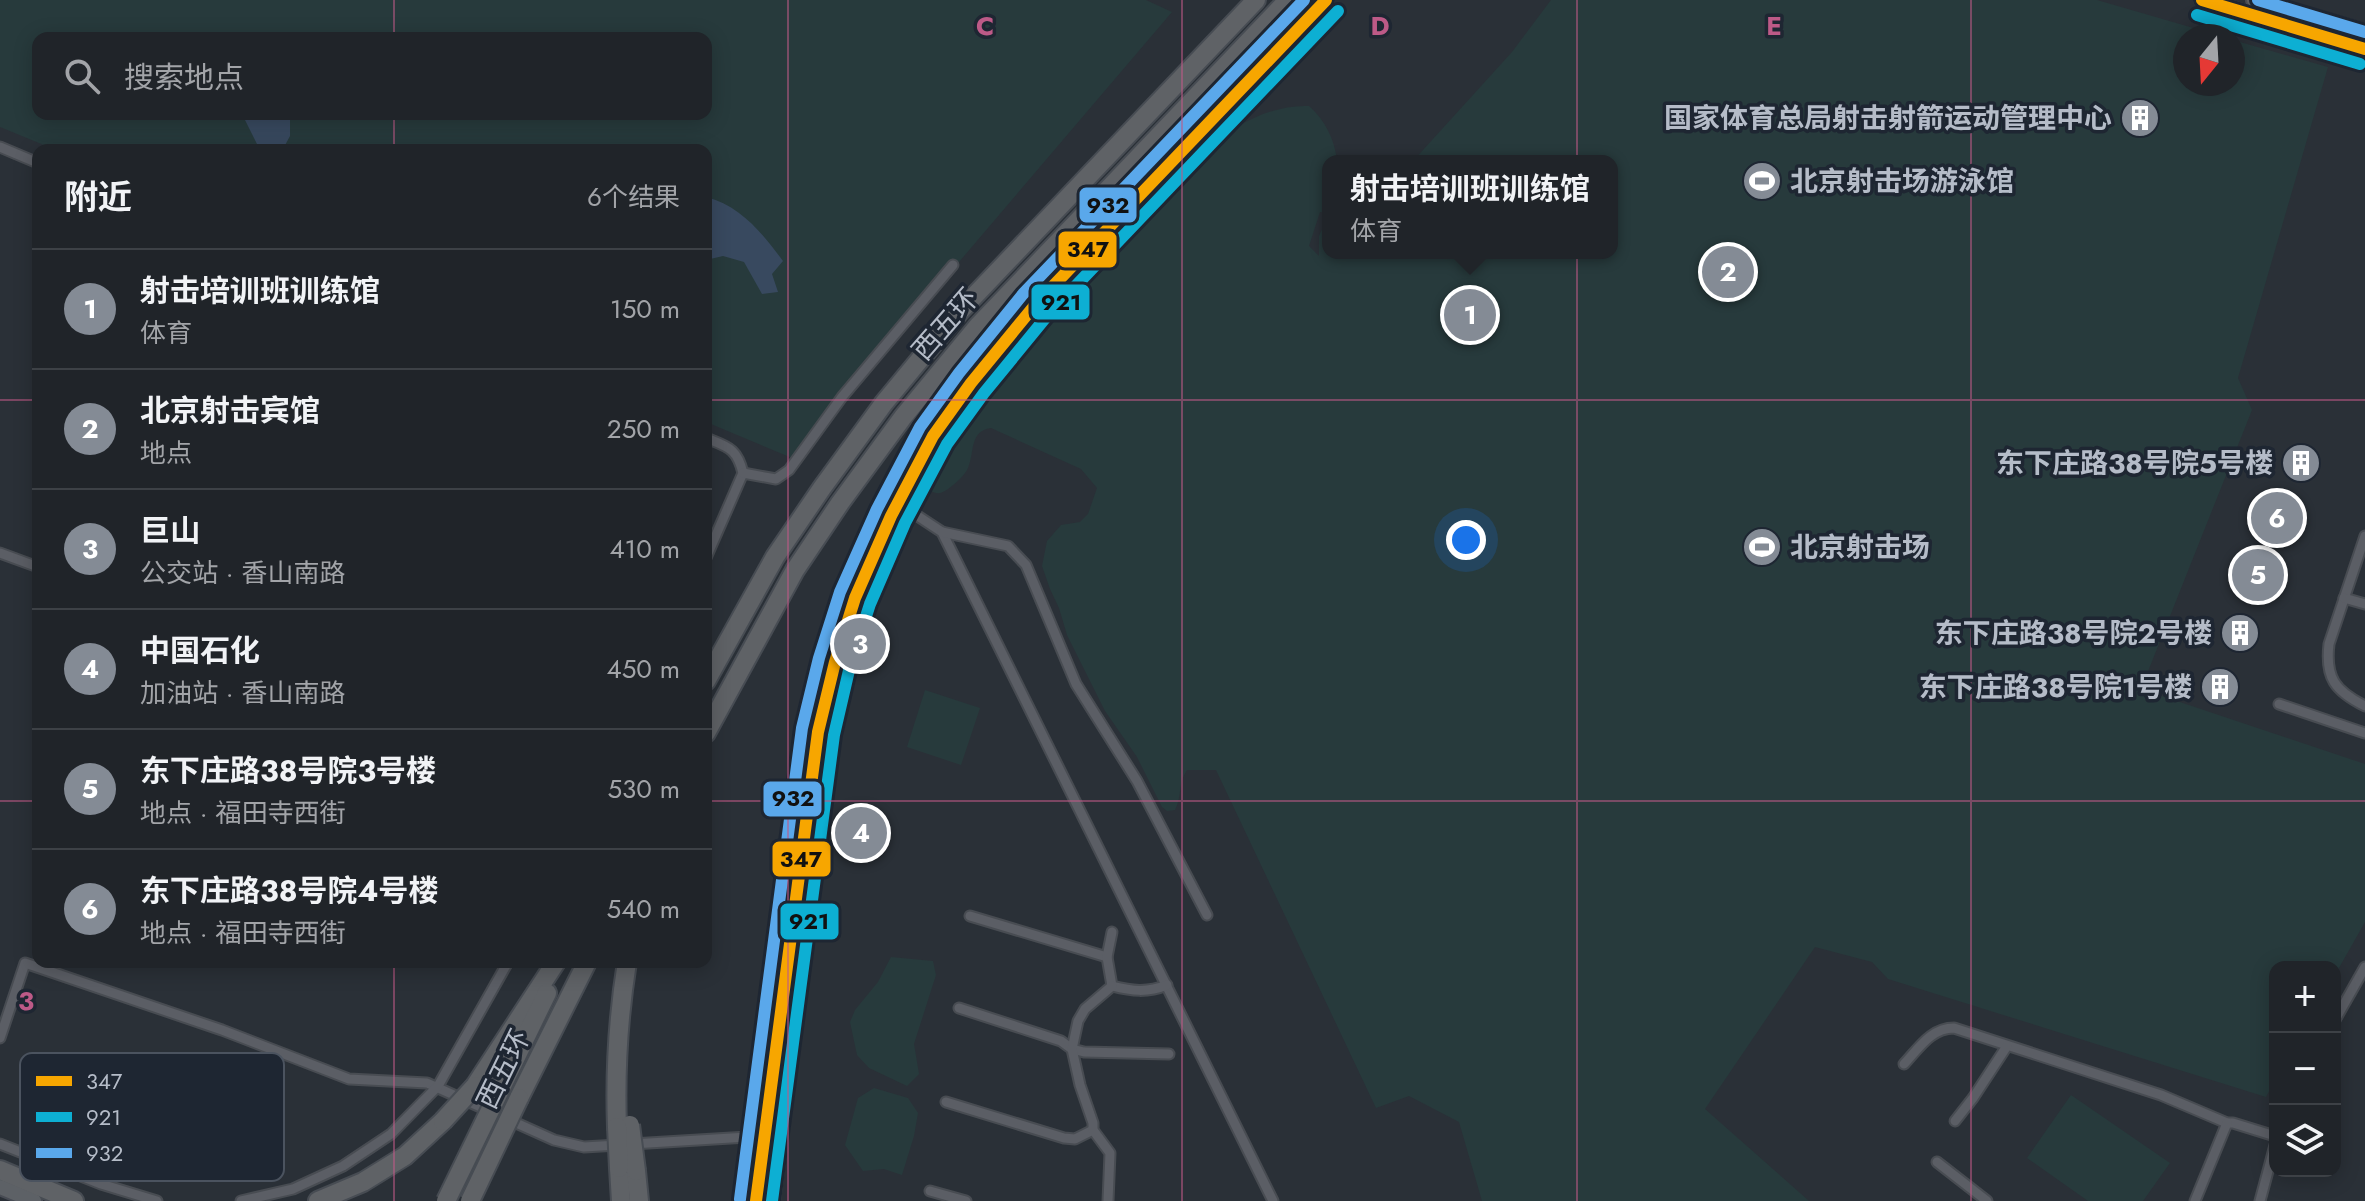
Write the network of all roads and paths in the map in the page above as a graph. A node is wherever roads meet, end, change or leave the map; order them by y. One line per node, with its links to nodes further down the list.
1 (1256, 0): 21 (highway, 西五环)
2 (1288, 0): 22 (highway, 西五环)
3 (1326, 0): 13 (main road)
4 (2202, 0): 7 (main road)
5 (2254, 0): 6 (main road)
6 (2365, 32)
7 (2365, 49)
8 (0, 147): 9 (street)
9 (32, 160)
10 (953, 265): 12 (street)
11 (712, 441): 12 (street)
12 (743, 473): 16 (street)
13 (898, 503): 14 (street); 57 (main road); 79 (main road)
14 (942, 532): 28 (street); 40 (street)
15 (2365, 536): 19 (street)
16 (712, 544)
17 (0, 553): 18 (street)
18 (32, 565)
19 (2344, 598): 20 (street); 24 (street)
20 (2365, 604)
21 (712, 670)
22 (724, 699): 25 (highway, 西五环); 26 (highway)
23 (2279, 704): 27 (street)
24 (2365, 706)
25 (712, 722)
26 (712, 730)
27 (2365, 733)
28 (1207, 915)
29 (970, 916): 31 (street)
30 (1112, 932): 31 (street)
31 (1107, 957): 41 (street)
32 (32, 965): 44 (street)
33 (2365, 967): 43 (street)
34 (40, 968): 47 (street)
35 (505, 968): 51 (street)
36 (552, 968): 73 (highway, bridge)
37 (559, 968): 74 (highway, 西五环, bridge)
38 (584, 968): 75 (highway, 西五环, bridge)
39 (626, 968): 62 (highway, bridge)
40 (1167, 985): 41 (street); 82 (street)
41 (1112, 986): 46 (street)
42 (959, 1008): 46 (street)
43 (2341, 1009)
44 (0, 1038)
45 (2007, 1046): 50 (street); 53 (street); 54 (street)
46 (1072, 1049): 49 (street); 55 (street)
47 (282, 1053)
48 (284, 1054): 51 (street)
49 (1169, 1054)
50 (1904, 1064)
51 (438, 1086): 57 (street); 72 (street)
52 (946, 1102): 55 (street)
53 (1955, 1121)
54 (2227, 1123): 56 (street); 84 (street)
55 (1093, 1130): 81 (street)
56 (2269, 1134)
57 (765, 1136): 78 (main road)
58 (0, 1144): 59 (street)
59 (20, 1152)
60 (1937, 1162): 83 (street)
61 (2269, 1167): 85 (street)
62 (627, 1169): 76 (highway); 77 (highway)
63 (0, 1170): 64 (highway)
64 (20, 1178)
65 (26, 1181): 70 (highway)
66 (93, 1181): 71 (street)
67 (0, 1187): 69 (main road)
68 (930, 1191): 80 (street)
69 (34, 1201)
70 (74, 1201)
71 (157, 1201)
72 (241, 1201)
73 (318, 1201)
74 (446, 1201)
75 (470, 1201)
76 (621, 1201)
77 (639, 1201)
78 (756, 1201)
79 (772, 1201)
80 (966, 1201)
81 (1108, 1201)
82 (1273, 1201)
83 (1987, 1201)
84 (2195, 1201)
85 (2260, 1201)

